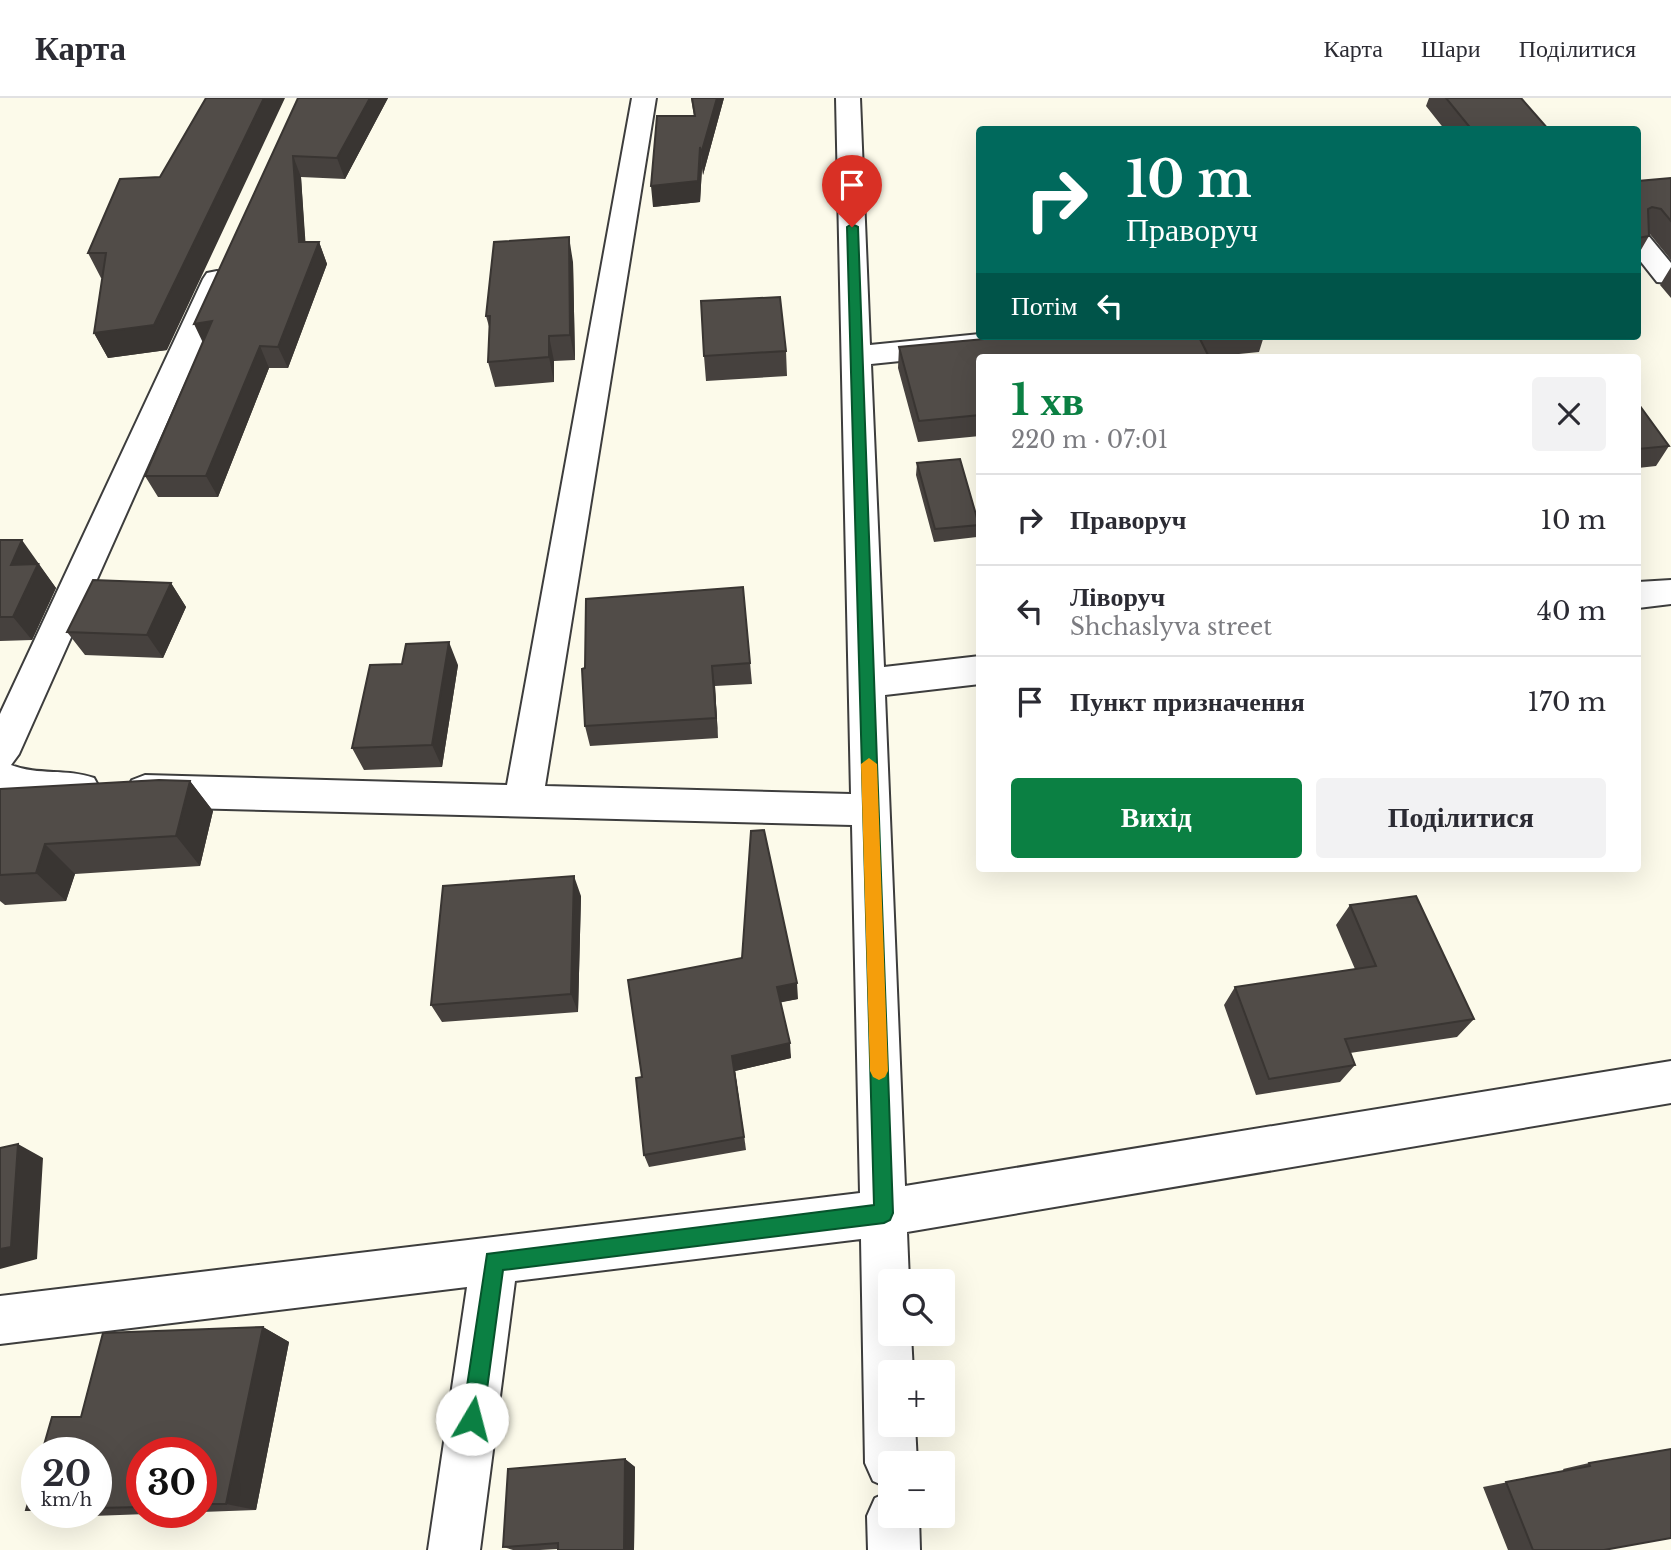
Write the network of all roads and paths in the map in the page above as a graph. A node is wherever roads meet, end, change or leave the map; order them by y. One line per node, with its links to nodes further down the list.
1 (644, 98): 15 (street)
2 (848, 98): 8 (street)
3 (1641, 243): 5 (street)
4 (231, 249): 13 (street)
5 (1669, 275): 6 (street)
6 (1641, 278)
7 (1016, 340): 8 (street)
8 (856, 356): 12 (street)
9 (1671, 592): 10 (street)
10 (1641, 595)
11 (976, 670): 12 (street)
12 (867, 683): 16 (street)
13 (0, 754)
14 (0, 777): 15 (street)
15 (523, 802): 16 (street)
16 (871, 810): 18 (street)
17 (1671, 1082): 18 (street)
18 (884, 1213): 19 (street); 21 (street)
19 (494, 1261): 20 (street); 23 (street)
20 (0, 1320)
21 (891, 1451)
22 (893, 1528): 24 (street)
23 (454, 1550)
24 (894, 1550)

